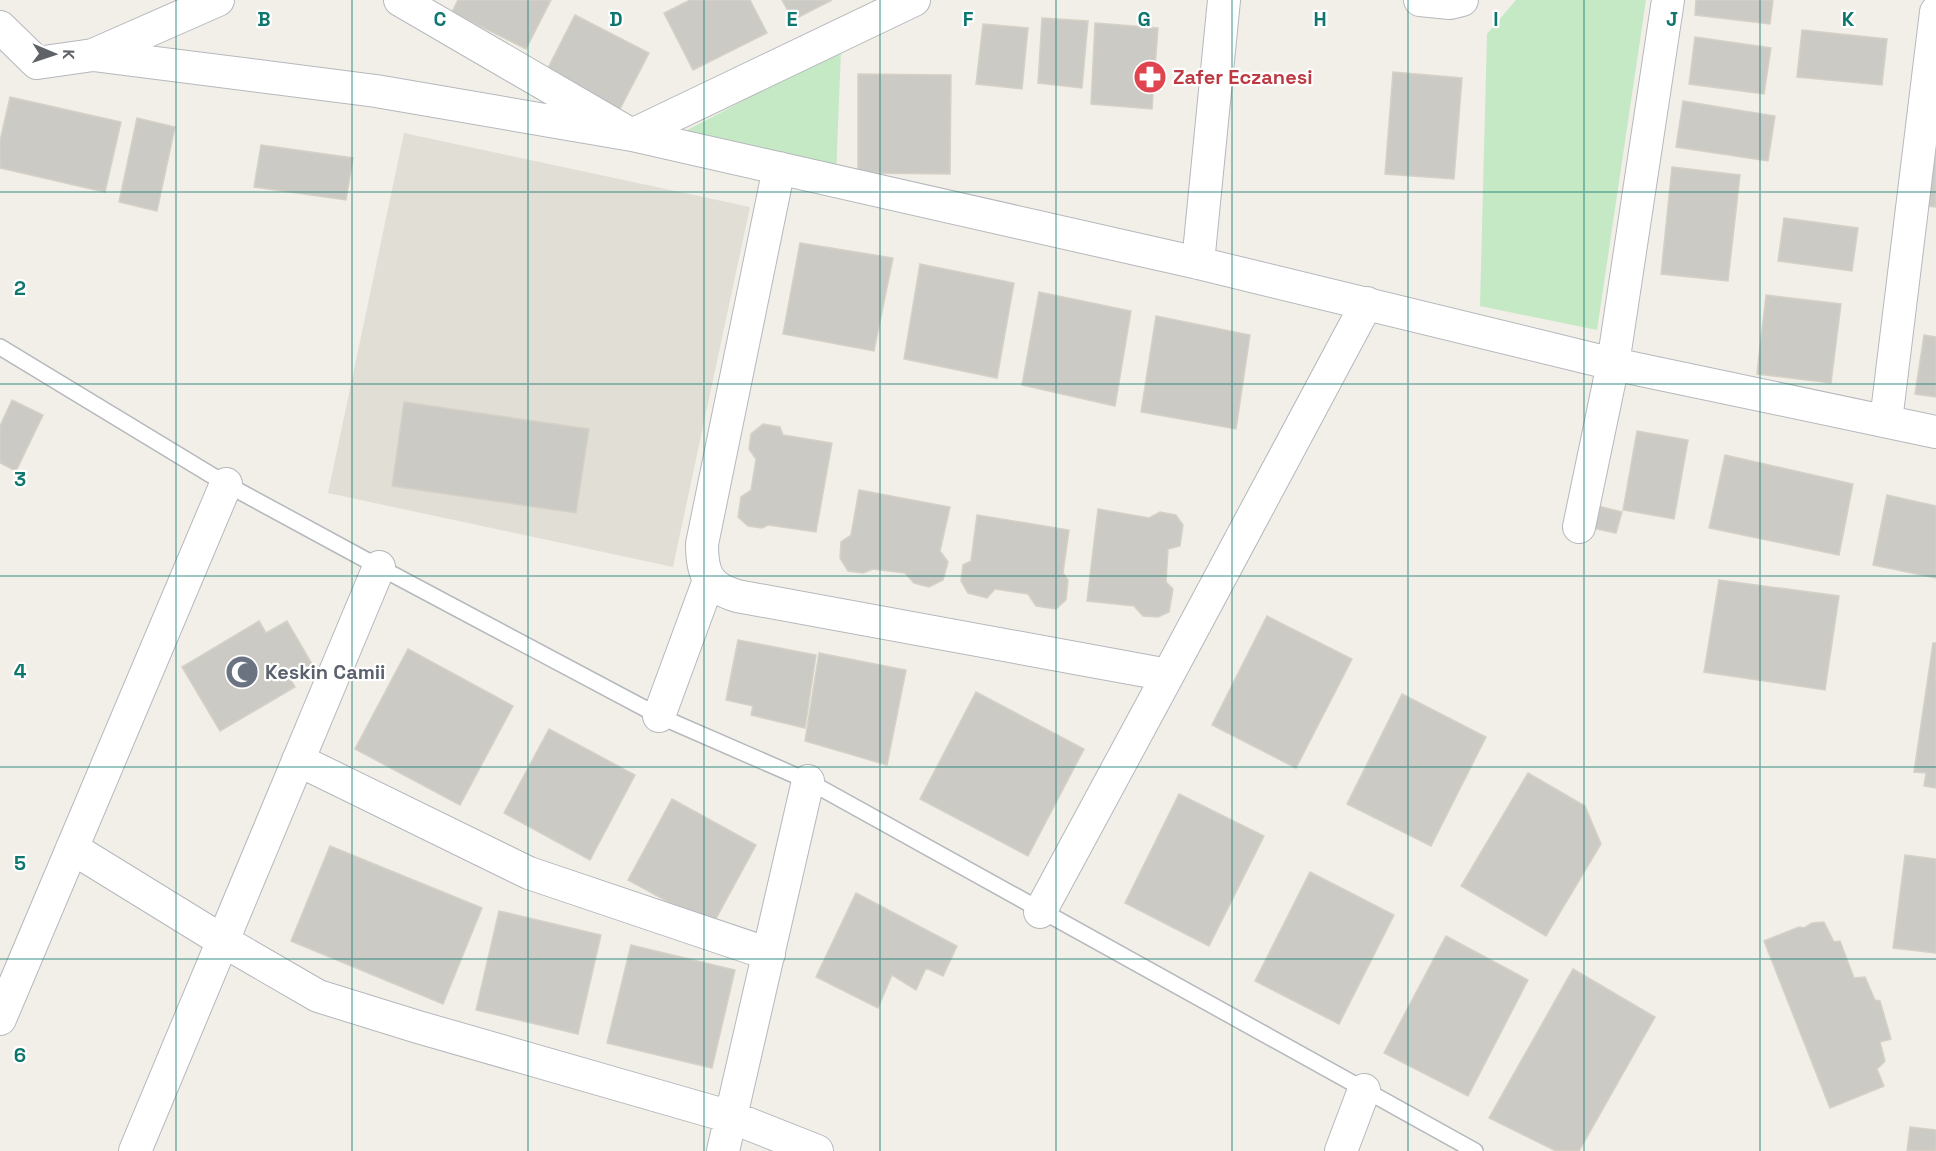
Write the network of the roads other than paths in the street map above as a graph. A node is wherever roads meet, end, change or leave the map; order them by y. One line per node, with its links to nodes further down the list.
1 (218, 0): 10 (street)
2 (400, 0): 11 (street)
3 (914, 0): 11 (street)
4 (1224, 0): 13 (street)
5 (1420, 0): 6 (street)
6 (1462, 0)
7 (1668, 0): 16 (street)
8 (1936, 12): 17 (street)
9 (0, 27): 10 (street)
10 (93, 55): 11 (street)
11 (632, 135): 12 (street)
12 (779, 168): 13 (street); 22 (street)
13 (1198, 263): 14 (street)
14 (1367, 303): 16 (street); 23 (street)
15 (0, 347): 19 (lane)
16 (1613, 364): 17 (street); 20 (street)
17 (1886, 421): 18 (street)
18 (1936, 432)
19 (226, 484): 21 (lane); 27 (street)
20 (1579, 528)
21 (379, 567): 24 (lane); 25 (street)
22 (709, 580): 23 (street); 24 (street)
23 (1168, 675): 28 (street)
24 (659, 716): 26 (lane)
25 (298, 760): 29 (street); 30 (street)
26 (808, 782): 28 (lane); 30 (street)
27 (72, 848): 29 (street); 31 (street)
28 (1040, 912): 32 (lane)
29 (223, 941): 33 (street); 34 (street)
30 (769, 954): 33 (street)
31 (0, 1019)
32 (1364, 1090): 37 (street); 38 (lane)
33 (731, 1117): 35 (street); 36 (street)
34 (135, 1151)
35 (723, 1151)
36 (817, 1151)
37 (1341, 1151)
38 (1475, 1151)

